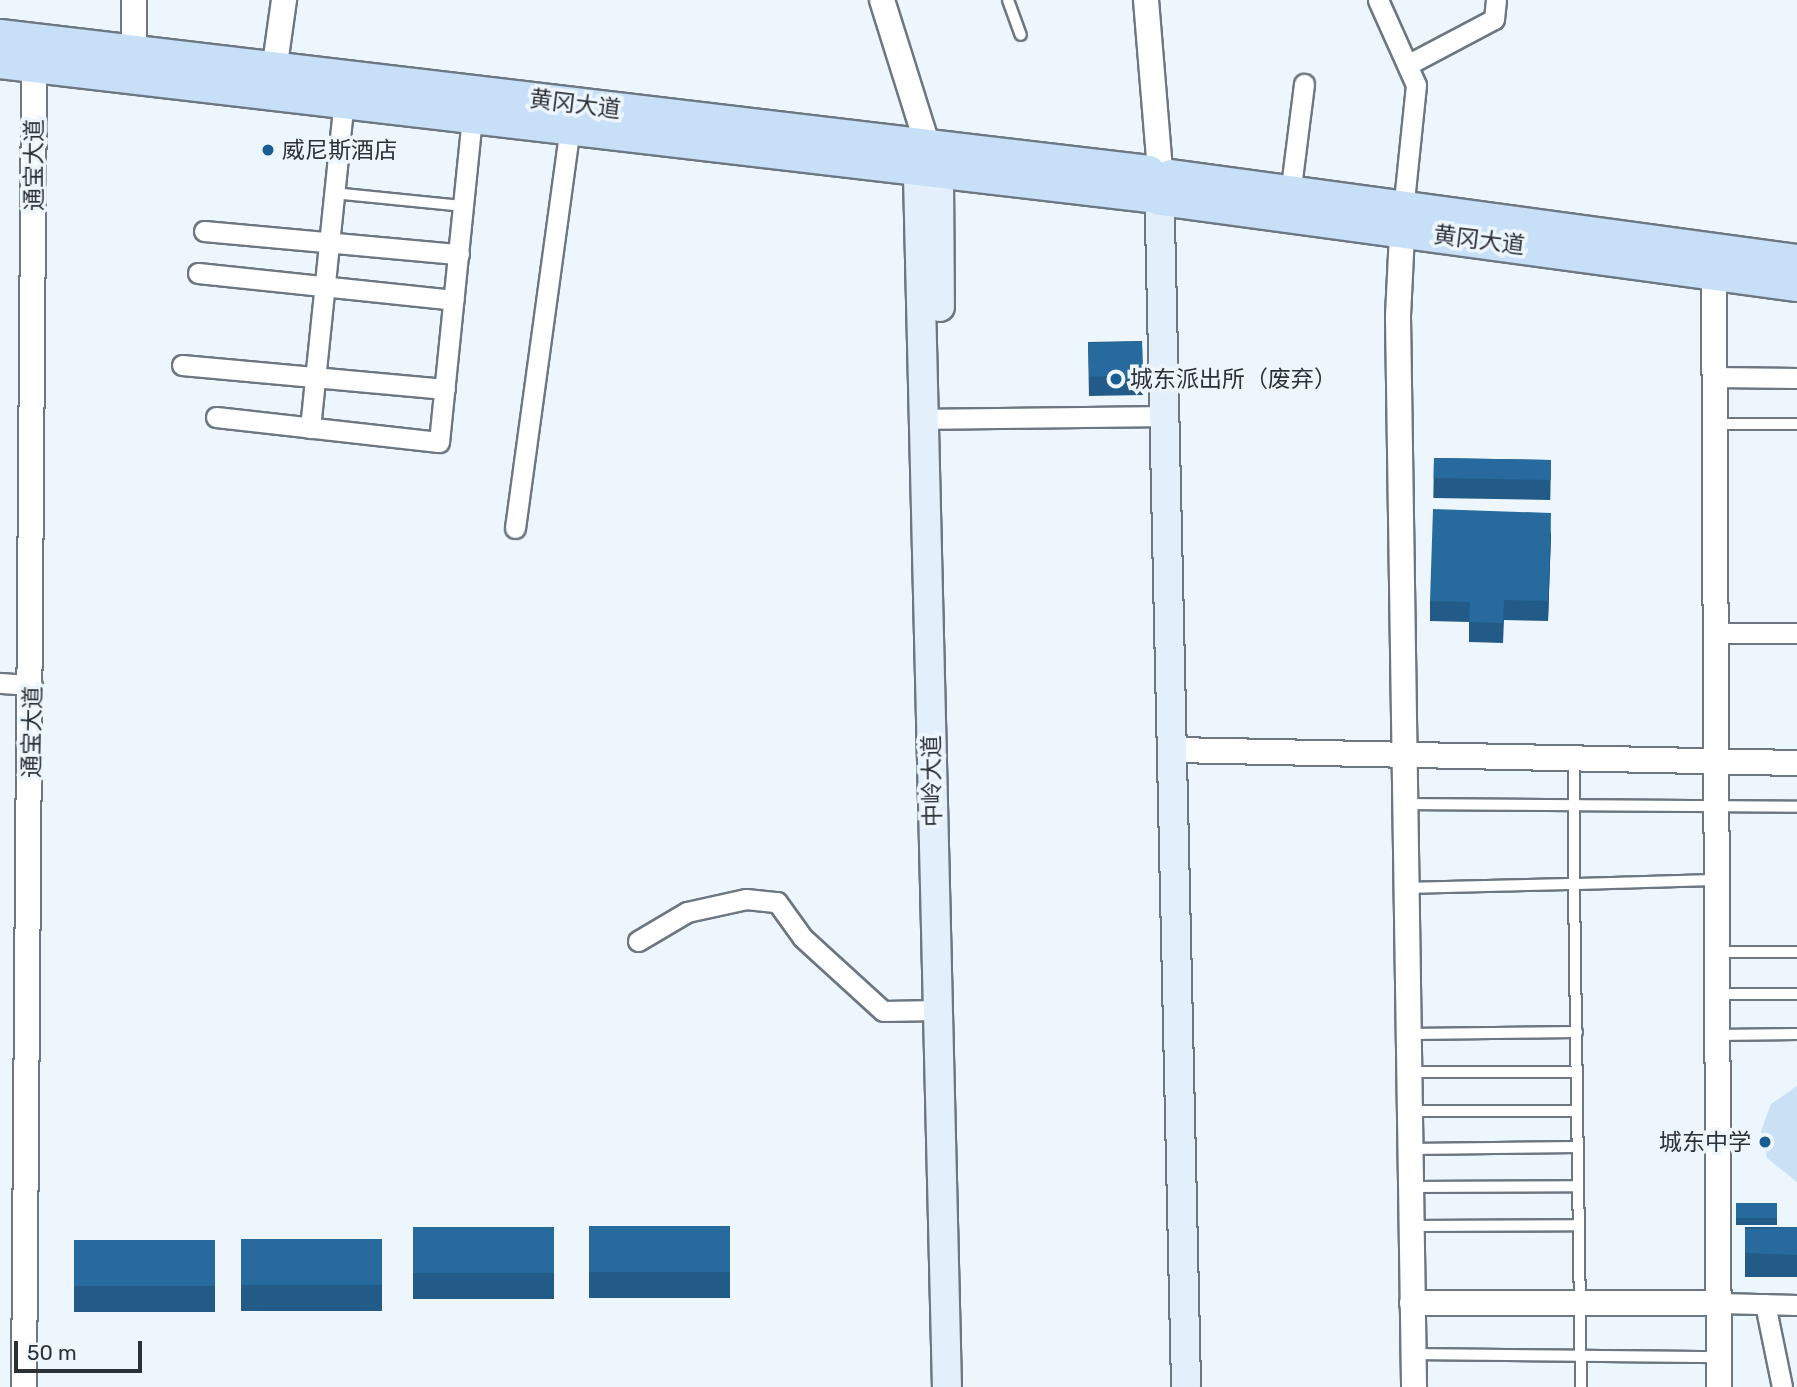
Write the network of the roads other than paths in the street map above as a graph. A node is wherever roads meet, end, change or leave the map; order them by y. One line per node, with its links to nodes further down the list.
1 (134, 0): 10 (street)
2 (284, 0): 11 (street)
3 (882, 0): 19 (street)
4 (1008, 0): 8 (lane)
5 (1146, 0): 21 (street)
6 (1378, 0): 13 (street)
7 (1496, 0): 13 (street)
8 (1021, 35)
9 (0, 36): 21 (main road, 黄冈大道)
10 (134, 50)
11 (276, 57)
12 (0, 62): 21 (main road, 黄冈大道)
13 (1409, 64): 24 (street)
14 (34, 76): 51 (street, 通宝大道)
15 (1304, 84): 22 (street)
16 (343, 108): 23 (street)
17 (471, 127): 25 (street)
18 (568, 140): 47 (street)
19 (927, 144)
20 (929, 177): 43 (main road, 中岭大道)
21 (1158, 183): 31 (main road, 黄冈大道); 33 (main road, 黄冈大道); 41 (main road)
22 (1291, 187)
23 (333, 193): 25 (lane); 28 (street)
24 (1404, 202)
25 (464, 206): 30 (street)
26 (204, 231): 28 (street)
27 (1402, 234): 53 (street)
28 (327, 239): 30 (street); 34 (street)
29 (1715, 246): 38 (street)
30 (459, 254): 35 (street)
31 (1797, 261)
32 (198, 273): 34 (street)
33 (1797, 285)
34 (323, 286): 35 (street); 37 (street)
35 (454, 300): 40 (street)
36 (182, 365): 37 (street)
37 (313, 377): 40 (street); 46 (street)
38 (1713, 377): 39 (street); 44 (street)
39 (1797, 378)
40 (444, 389): 46 (street)
41 (1160, 416): 43 (street); 52 (main road)
42 (216, 417): 46 (street)
43 (931, 419): 69 (main road, 中岭大道); 94 (main road, 中岭大道)
44 (1713, 424): 45 (lane); 48 (street)
45 (1797, 424)
46 (310, 428)
47 (514, 528)
48 (1714, 633): 49 (street); 55 (street)
49 (1797, 634)
50 (0, 683): 51 (street)
51 (33, 685): 92 (street, 通宝大道)
52 (1175, 750): 53 (street); 95 (main road)
53 (1403, 756): 54 (street); 57 (street)
54 (1574, 759): 55 (street); 58 (lane)
55 (1714, 761): 56 (street); 59 (street)
56 (1797, 763)
57 (1404, 804): 58 (lane); 63 (street)
58 (1574, 805): 59 (lane); 62 (lane)
59 (1714, 806): 60 (lane); 61 (street)
60 (1797, 807)
61 (1717, 880): 62 (lane); 65 (street)
62 (1574, 884): 63 (lane); 70 (lane)
63 (1405, 888): 72 (street)
64 (638, 941): 69 (street)
65 (1716, 951): 66 (lane); 67 (street)
66 (1797, 952)
67 (1717, 994): 68 (lane); 73 (street)
68 (1797, 994)
69 (938, 1010): 93 (main road, 中岭大道)
70 (1577, 1032): 72 (lane); 75 (lane)
71 (1797, 1034): 73 (lane)
72 (1407, 1035): 74 (street)
73 (1716, 1035): 86 (street)
74 (1408, 1072): 75 (lane); 76 (street)
75 (1576, 1072): 77 (lane)
76 (1408, 1111): 77 (lane); 79 (street)
77 (1575, 1111): 78 (lane)
78 (1576, 1146): 79 (lane); 80 (lane)
79 (1409, 1149): 81 (street)
80 (1577, 1186): 81 (lane); 82 (lane)
81 (1409, 1187): 83 (street)
82 (1577, 1225): 83 (lane); 84 (lane)
83 (1410, 1226): 85 (street)
84 (1580, 1302): 85 (street); 86 (street); 90 (lane)
85 (1412, 1303): 89 (street)
86 (1720, 1303): 87 (street); 91 (street)
87 (1765, 1304): 88 (street); 99 (street)
88 (1797, 1305)
89 (1413, 1354): 90 (lane); 96 (street)
90 (1580, 1356): 91 (lane); 97 (lane)
91 (1719, 1357): 98 (street)
92 (24, 1387)
93 (947, 1387)
94 (964, 1387)
95 (1186, 1387)
96 (1414, 1387)
97 (1581, 1387)
98 (1719, 1387)
99 (1783, 1387)

